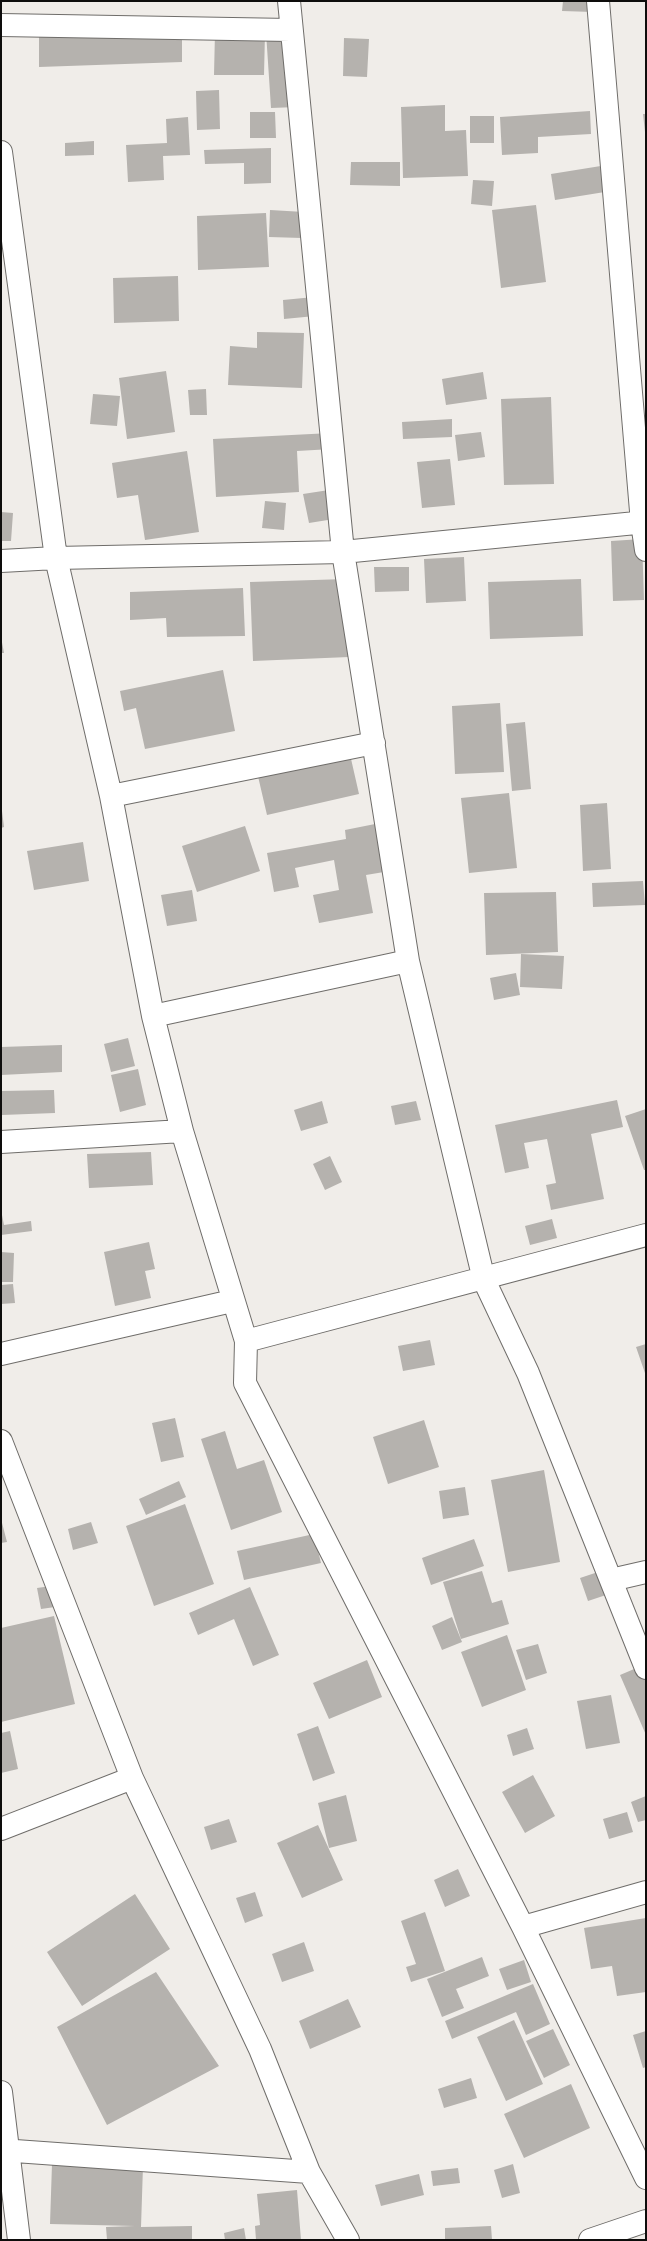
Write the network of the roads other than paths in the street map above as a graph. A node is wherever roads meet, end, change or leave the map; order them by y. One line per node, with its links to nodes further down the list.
1 (288, 1): 4 (street)
2 (598, 1): 6 (street)
3 (1, 25): 4 (street)
4 (290, 30): 8 (street)
5 (1, 152): 9 (street)
6 (644, 522): 7 (street); 8 (street)
7 (646, 550)
8 (343, 552): 9 (street); 11 (street)
9 (56, 558): 10 (street); 12 (street)
10 (1, 561)
11 (374, 743): 12 (street); 13 (street)
12 (111, 796): 14 (street)
13 (408, 961): 14 (street); 18 (street)
14 (153, 1016): 15 (street)
15 (182, 1132): 16 (street); 19 (street)
16 (1, 1142)
17 (646, 1236): 18 (street)
18 (484, 1280): 20 (street); 24 (street)
19 (232, 1301): 20 (street); 21 (street)
20 (246, 1341): 29 (street)
21 (1, 1354)
22 (1, 1441): 26 (street)
23 (646, 1572): 24 (street)
24 (611, 1580): 25 (street)
25 (646, 1668)
26 (132, 1778): 27 (street); 32 (street)
27 (1, 1829)
28 (646, 1892): 29 (street)
29 (523, 1927): 33 (street)
30 (1, 2092): 31 (street)
31 (5, 2150): 32 (street); 35 (street)
32 (308, 2172): 36 (street)
33 (646, 2178)
34 (646, 2221): 37 (street)
35 (19, 2240)
36 (348, 2240)
37 (590, 2240)

